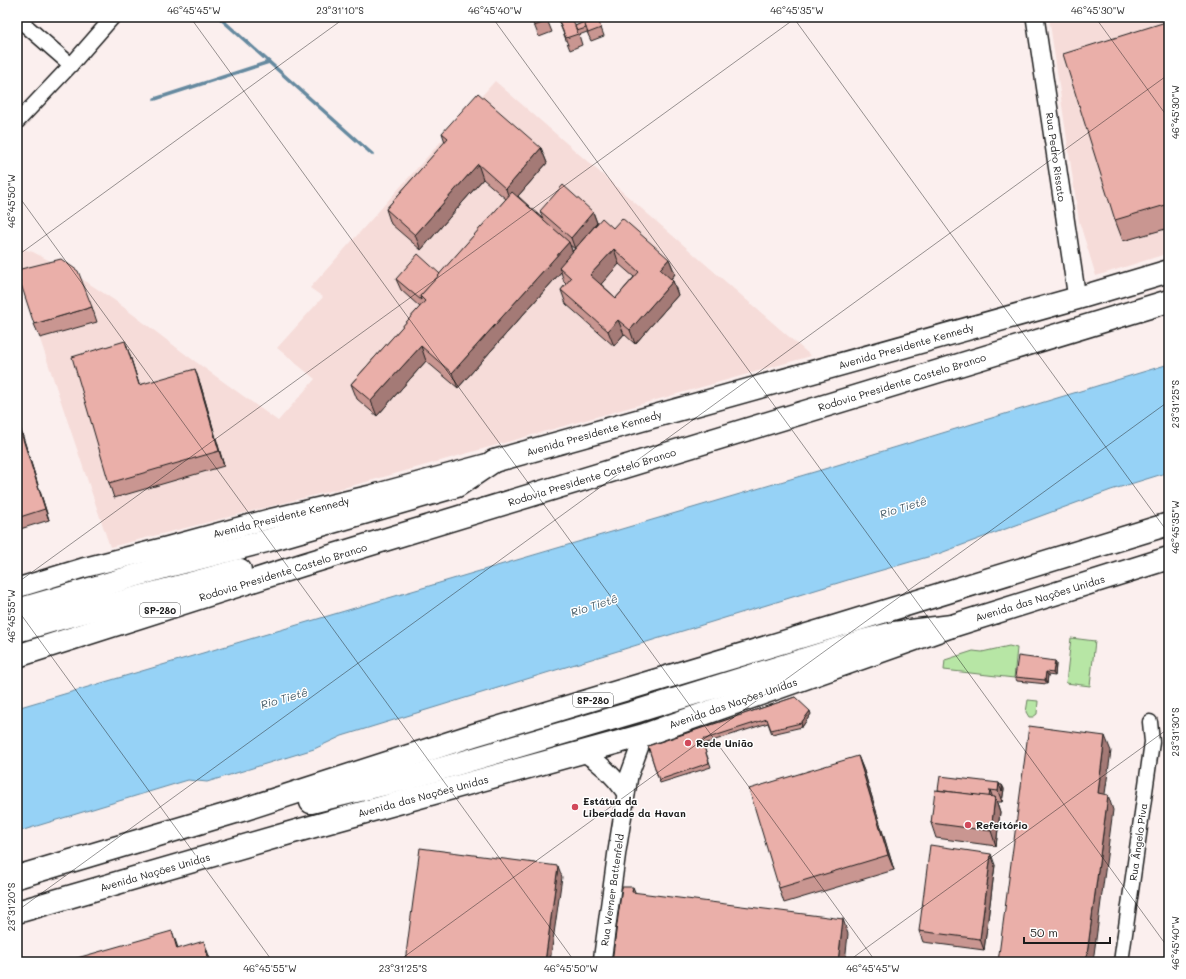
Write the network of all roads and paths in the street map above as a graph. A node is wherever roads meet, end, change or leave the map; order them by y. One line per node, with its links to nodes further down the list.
1 (113, 17): 4 (street)
2 (1035, 17): 7 (street, Rua Pedro Rissato)
3 (17, 18): 4 (street)
4 (71, 65): 5 (street)
5 (17, 122)
6 (1169, 270): 7 (highway, Avenida Presidente Kennedy)
7 (1077, 298): 9 (highway, Avenida Presidente Kennedy)
8 (1169, 301): 12 (highway, Rodovia Presidente Castelo Branco / SP-280)
9 (494, 461): 13 (main road, Avenida Presidente Kennedy); 14 (highway)
10 (1169, 524): 22 (highway, SP-280)
11 (1169, 558): 15 (highway, Avenida das Nações Unidas)
12 (302, 565): 16 (highway); 17 (highway, Rodovia Presidente Castelo Branco / SP-280)
13 (17, 588)
14 (17, 610)
15 (952, 626): 19 (highway, Avenida das Nações Unidas); 22 (highway)
16 (17, 631)
17 (17, 656)
18 (1150, 722): 27 (street, Rua Ângelo Piva)
19 (644, 735): 20 (highway, Avenida das Nações Unidas); 21 (street, Rua Werner Battenfeld)
20 (583, 752): 21 (street); 23 (highway, Avenida das Nações Unidas)
21 (626, 794): 26 (street, Rua Werner Battenfeld)
22 (242, 810): 24 (highway, SP-280)
23 (293, 832): 25 (highway, Avenida Nações Unidas)
24 (17, 877)
25 (17, 912)
26 (602, 962)
27 (1121, 962)

